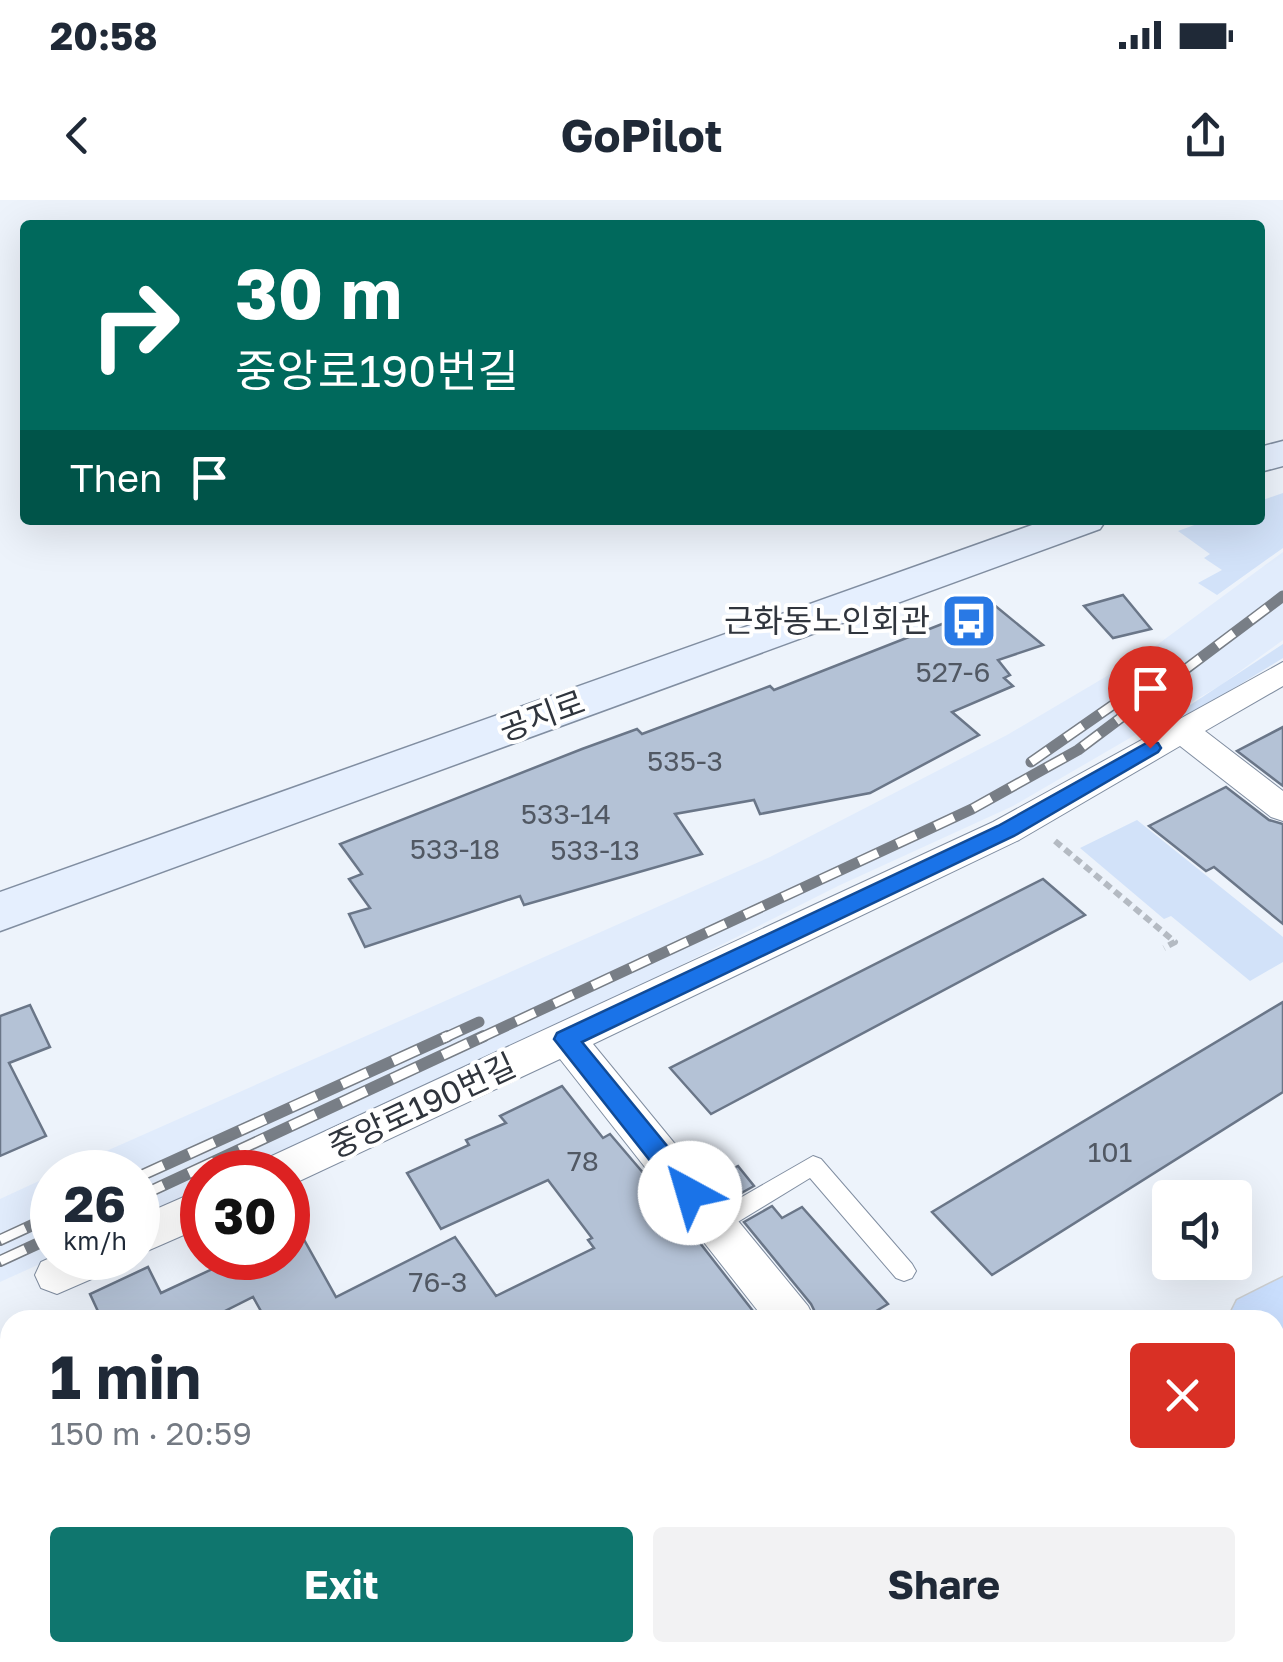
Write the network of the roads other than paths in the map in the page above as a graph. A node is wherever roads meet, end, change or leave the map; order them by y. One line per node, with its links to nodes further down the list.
1 (1071, 525): 5 (street, 공지로)
2 (1283, 672): 3 (street, 중앙로190번길)
3 (1181, 730): 4 (street); 6 (street, 중앙로190번길)
4 (1283, 809)
5 (0, 912)
6 (566, 1039): 7 (street, 중앙로190번길); 8 (street)
7 (310, 1157)
8 (715, 1224): 9 (lane); 10 (street)
9 (904, 1271)
10 (784, 1310)

